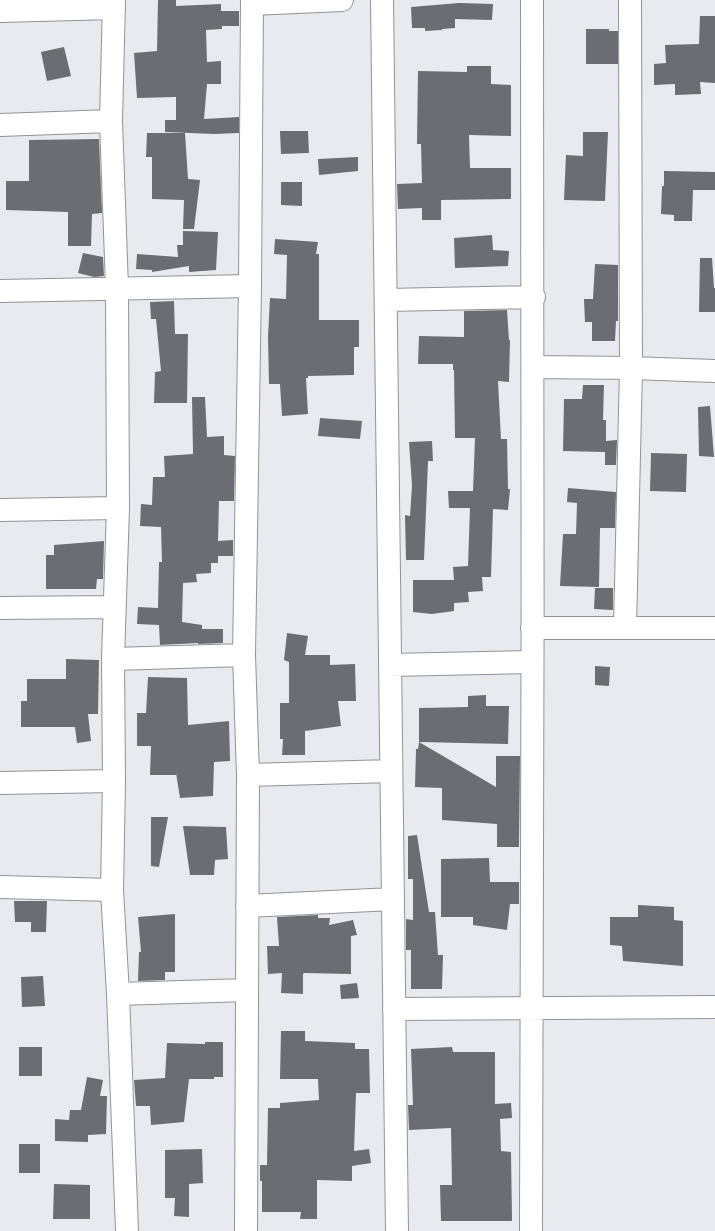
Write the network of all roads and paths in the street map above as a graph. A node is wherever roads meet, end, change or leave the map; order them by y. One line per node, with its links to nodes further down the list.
1 (342, 0): 5 (street)
2 (382, 0): 14 (street)
3 (532, 0): 13 (street)
4 (630, 0): 16 (street)
5 (252, 2): 10 (street)
6 (114, 4): 7 (street); 8 (street)
7 (0, 11)
8 (111, 121): 9 (street); 11 (street)
9 (0, 125)
10 (250, 286): 11 (street); 25 (street)
11 (116, 288): 12 (street); 18 (street)
12 (0, 291)
13 (534, 298): 14 (street); 15 (street)
14 (386, 300): 28 (street)
15 (533, 367): 16 (street); 22 (street)
16 (631, 368): 17 (street); 23 (street)
17 (715, 371)
18 (118, 508): 19 (street); 20 (street)
19 (0, 510)
20 (114, 607): 21 (street); 26 (street)
21 (0, 608)
22 (532, 628): 23 (street); 27 (street)
23 (625, 628): 24 (street)
24 (715, 628)
25 (244, 655): 26 (street); 30 (street)
26 (113, 659): 31 (street)
27 (532, 662): 28 (street); 39 (street)
28 (390, 665): 29 (street)
29 (391, 771): 30 (street); 35 (street)
30 (248, 775): 36 (street)
31 (114, 781): 32 (street); 34 (street)
32 (0, 783)
33 (0, 887): 34 (street)
34 (112, 890): 38 (street)
35 (393, 899): 36 (street); 41 (street)
36 (247, 906): 37 (street)
37 (247, 990): 38 (street); 43 (street)
38 (118, 994): 42 (street)
39 (531, 1007): 40 (street); 41 (street); 45 (street)
40 (715, 1007)
41 (394, 1009): 44 (street)
42 (127, 1231)
43 (246, 1231)
44 (397, 1231)
45 (531, 1231)

